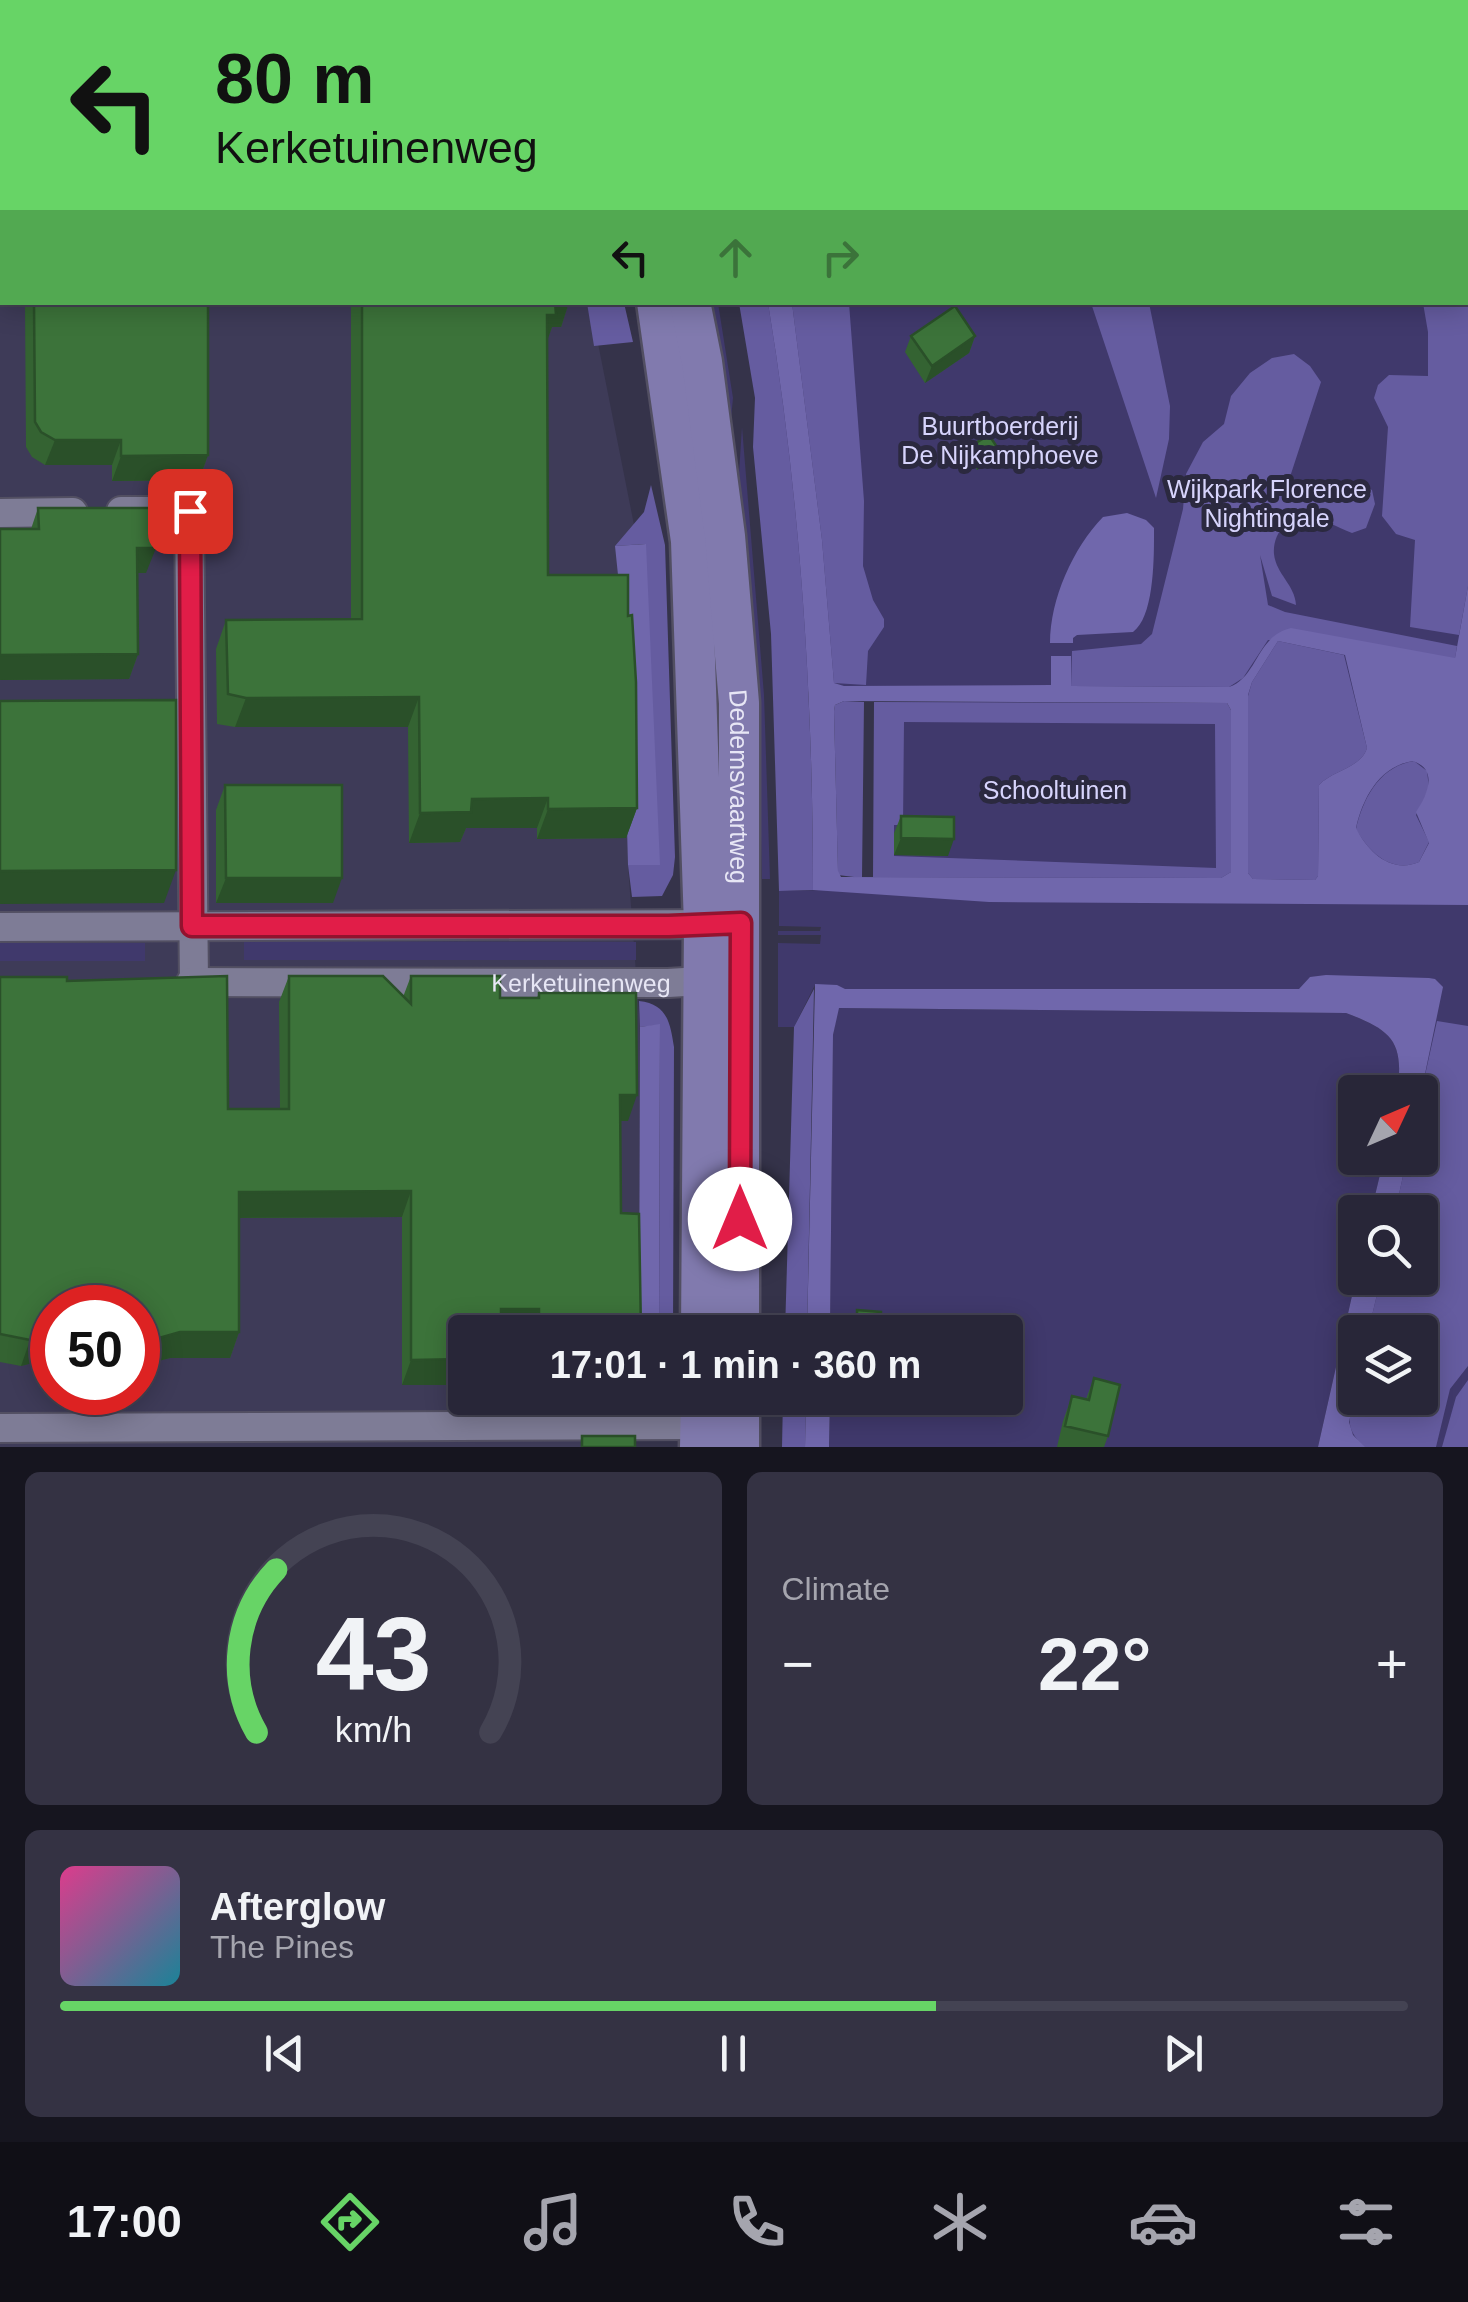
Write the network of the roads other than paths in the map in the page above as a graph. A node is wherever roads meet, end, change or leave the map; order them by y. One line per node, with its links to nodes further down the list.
1 (657, 305): 4 (main road, Dedemsvaartweg)
2 (691, 305): 4 (main road, Dedemsvaartweg)
3 (0, 514): 5 (street)
4 (722, 924): 5 (street); 7 (main road, Dedemsvaartweg)
5 (192, 926): 6 (street); 9 (street)
6 (0, 928)
7 (722, 980): 9 (street, Kerketuinenweg); 10 (main road, Dedemsvaartweg); 11 (main road, Dedemsvaartweg)
8 (156, 982): 9 (street, Kerketuinenweg)
9 (194, 982)
10 (702, 1315)
11 (738, 1315)
12 (739, 1415): 15 (main road)
13 (700, 1423): 14 (street)
14 (0, 1428)
15 (739, 1447)

